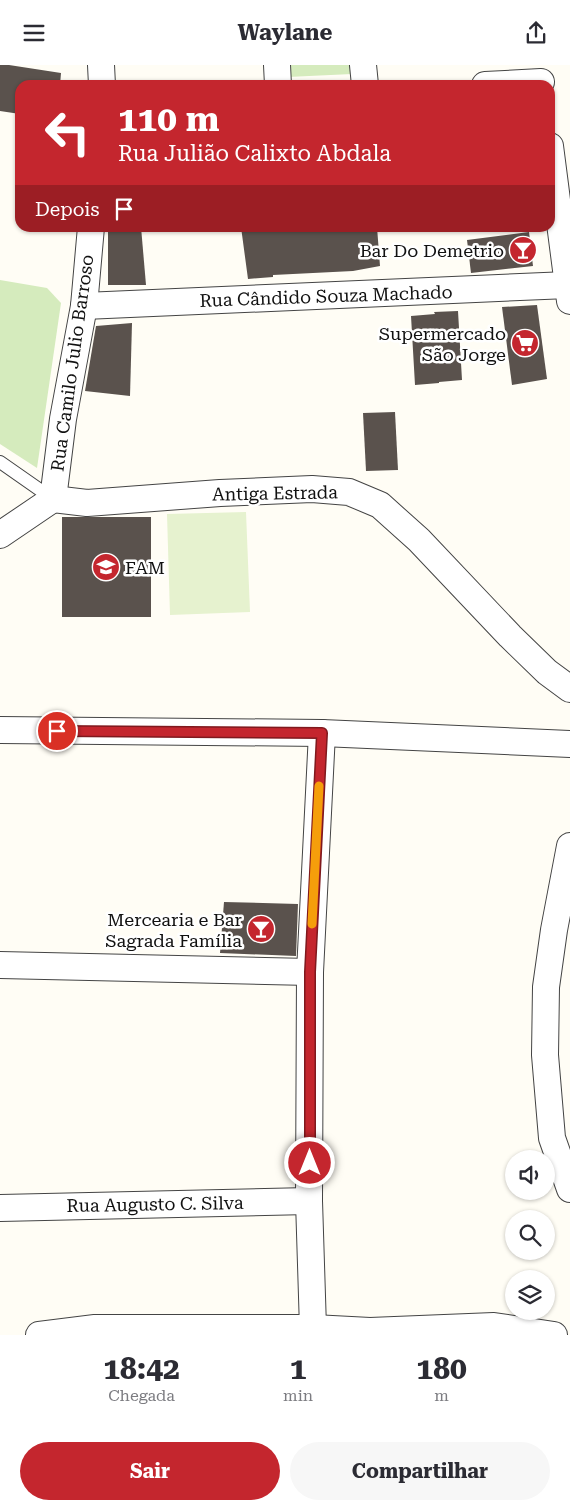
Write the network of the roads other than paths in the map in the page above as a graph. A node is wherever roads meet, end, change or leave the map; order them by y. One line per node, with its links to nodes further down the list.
1 (101, 65): 5 (street)
2 (277, 65): 6 (street)
3 (363, 65): 7 (street)
4 (541, 77): 8 (street)
5 (102, 80)
6 (278, 80)
7 (364, 80)
8 (520, 80)
9 (555, 184): 11 (street)
10 (91, 232): 12 (street, Rua Camilo Julio Barroso)
11 (569, 292): 12 (street, Rua Cândido Souza Machado)
12 (84, 306): 14 (street, Rua Camilo Julio Barroso)
13 (0, 462): 14 (lane)
14 (53, 499): 15 (street); 16 (street, Antiga Estrada)
15 (0, 535)
16 (570, 689)
17 (0, 730): 18 (street)
18 (322, 733): 19 (street); 22 (street)
19 (570, 744)
20 (570, 846): 23 (street)
21 (0, 965): 22 (street)
22 (310, 972): 24 (street)
23 (570, 1189)
24 (310, 1201): 25 (street, Rua Augusto C. Silva); 26 (street)
25 (0, 1208)
26 (313, 1328): 27 (street); 28 (street)
27 (197, 1332): 29 (street)
28 (369, 1333): 30 (street)
29 (40, 1335)
30 (554, 1335)

